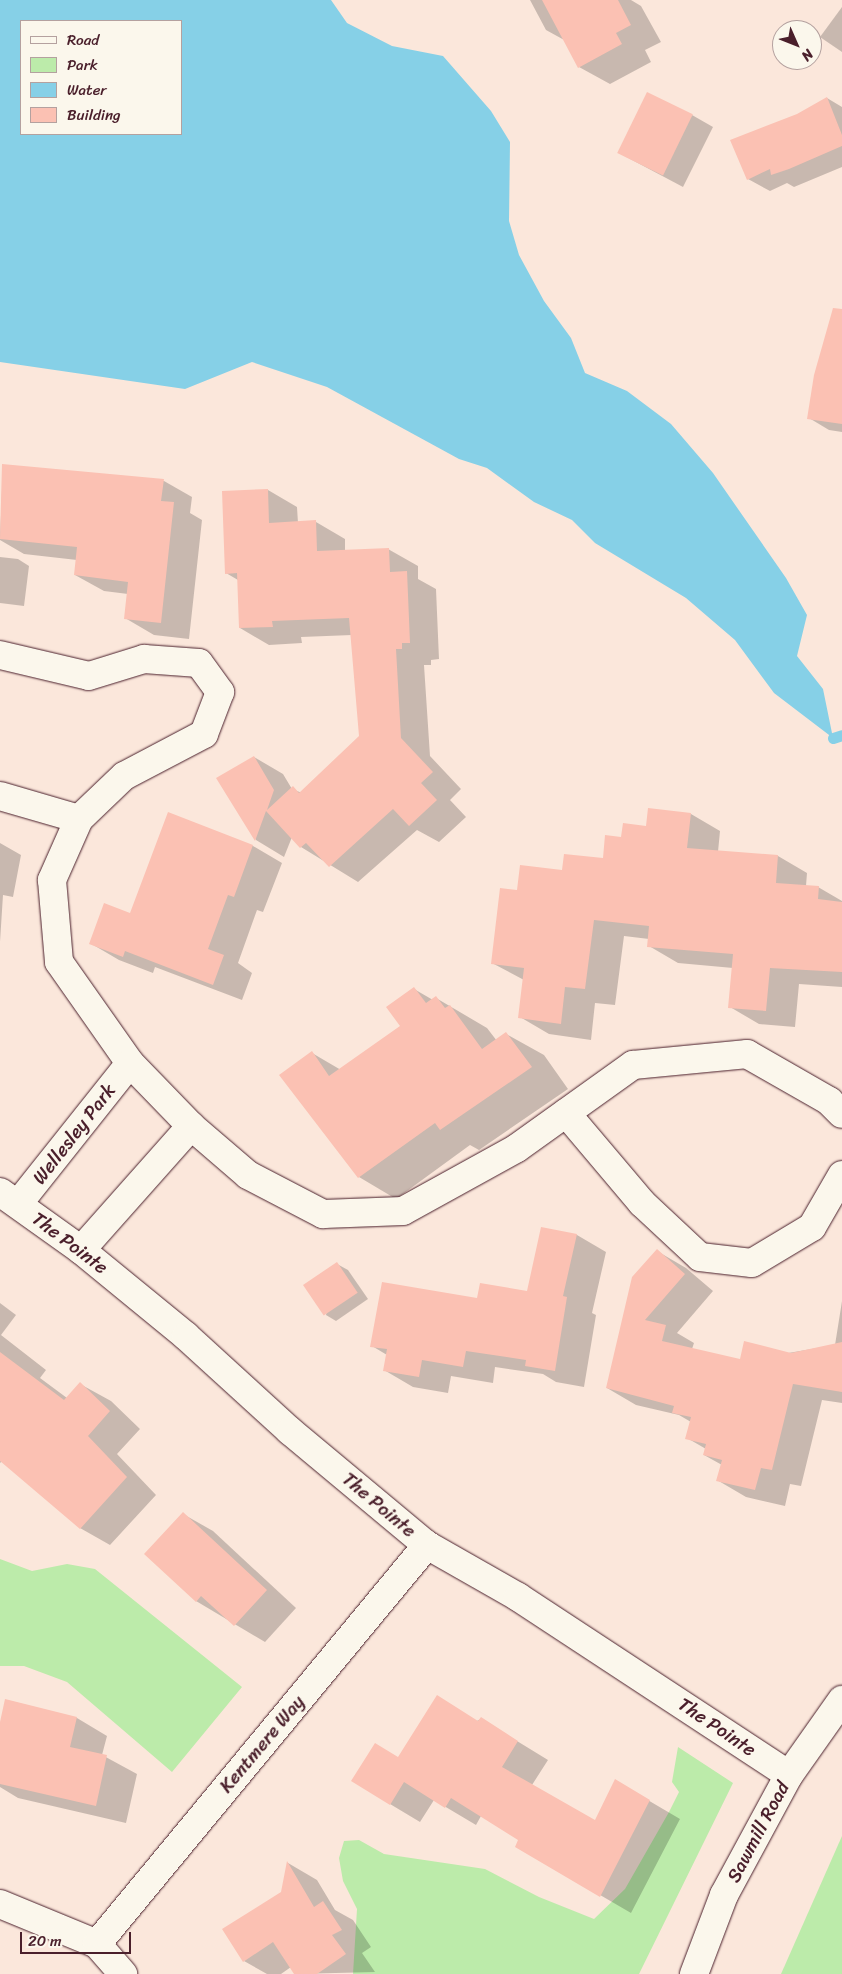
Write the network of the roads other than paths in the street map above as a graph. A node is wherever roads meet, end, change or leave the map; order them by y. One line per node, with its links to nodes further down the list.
1 (0, 655): 3 (street)
2 (0, 796): 3 (street)
3 (79, 819): 4 (street)
4 (130, 1063): 7 (street); 9 (street, Wellesley Park)
5 (566, 1113): 6 (street); 7 (street); 8 (street)
6 (842, 1114)
7 (191, 1126): 10 (street)
8 (842, 1175)
9 (9, 1198): 10 (street, The Pointe)
10 (81, 1250): 11 (street, The Pointe)
11 (427, 1544): 13 (street, The Pointe); 15 (street, Kentmere Way)
12 (842, 1700): 13 (street, Sawmill Road)
13 (789, 1775): 17 (street, Sawmill Road)
14 (0, 1904): 15 (street)
15 (97, 1944): 16 (street)
16 (123, 1974)
17 (694, 1974)

